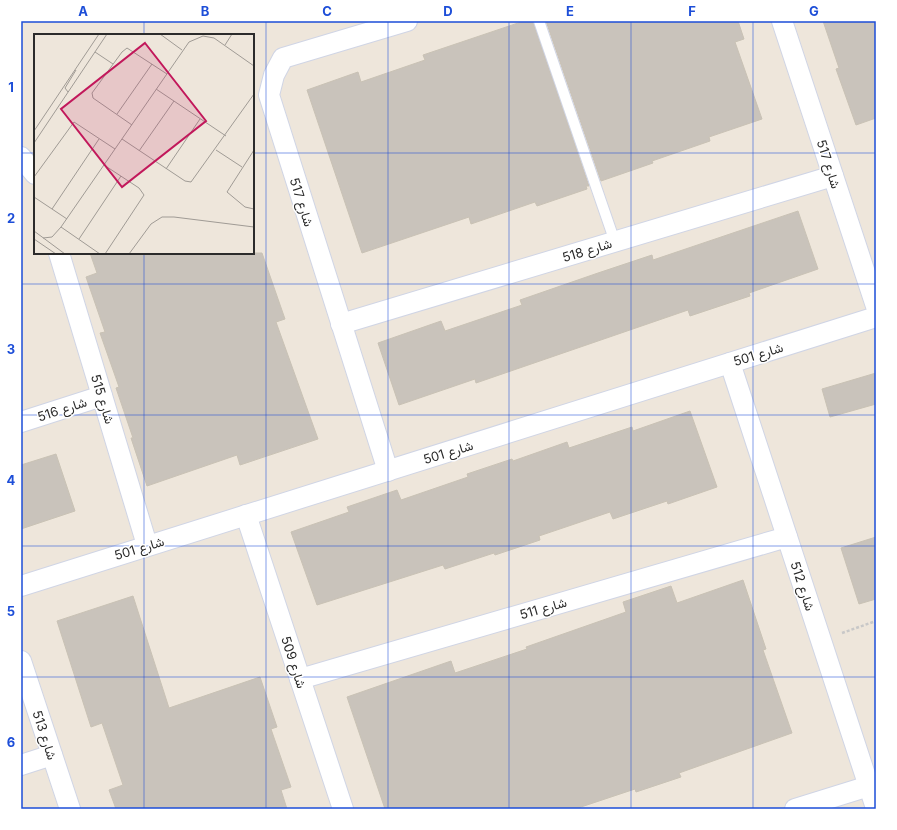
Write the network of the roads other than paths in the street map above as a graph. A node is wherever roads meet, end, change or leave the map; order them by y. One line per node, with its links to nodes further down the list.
1 (407, 21): 11 (street, شارع 517)
2 (539, 21): 7 (lane)
3 (782, 21): 6 (street, شارع 517)
4 (21, 158): 5 (street)
5 (34, 173)
6 (833, 176): 7 (street, شارع 518); 9 (street, شارع 517)
7 (615, 242): 11 (street, شارع 518)
8 (60, 254): 13 (street, شارع 515)
9 (876, 306)
10 (876, 317): 12 (street, شارع 501)
11 (341, 324): 15 (street, شارع 517)
12 (730, 363): 15 (street, شارع 501); 17 (street, شارع 512)
13 (102, 396): 14 (street, شارع 516); 18 (street, شارع 515)
14 (21, 422)
15 (388, 471): 16 (street, شارع 501)
16 (246, 515): 18 (street, شارع 501); 21 (street, شارع 509)
17 (787, 537): 21 (street, شارع 511); 24 (street, شارع 512)
18 (147, 545): 19 (street, شارع 501)
19 (21, 586)
20 (21, 661): 22 (street, شارع 513)
21 (300, 679): 27 (street, شارع 509)
22 (52, 755): 23 (street); 26 (street, شارع 513)
23 (21, 766)
24 (869, 786): 25 (street, شارع 512); 28 (street)
25 (876, 808)
26 (70, 809)
27 (343, 809)
28 (795, 809)

